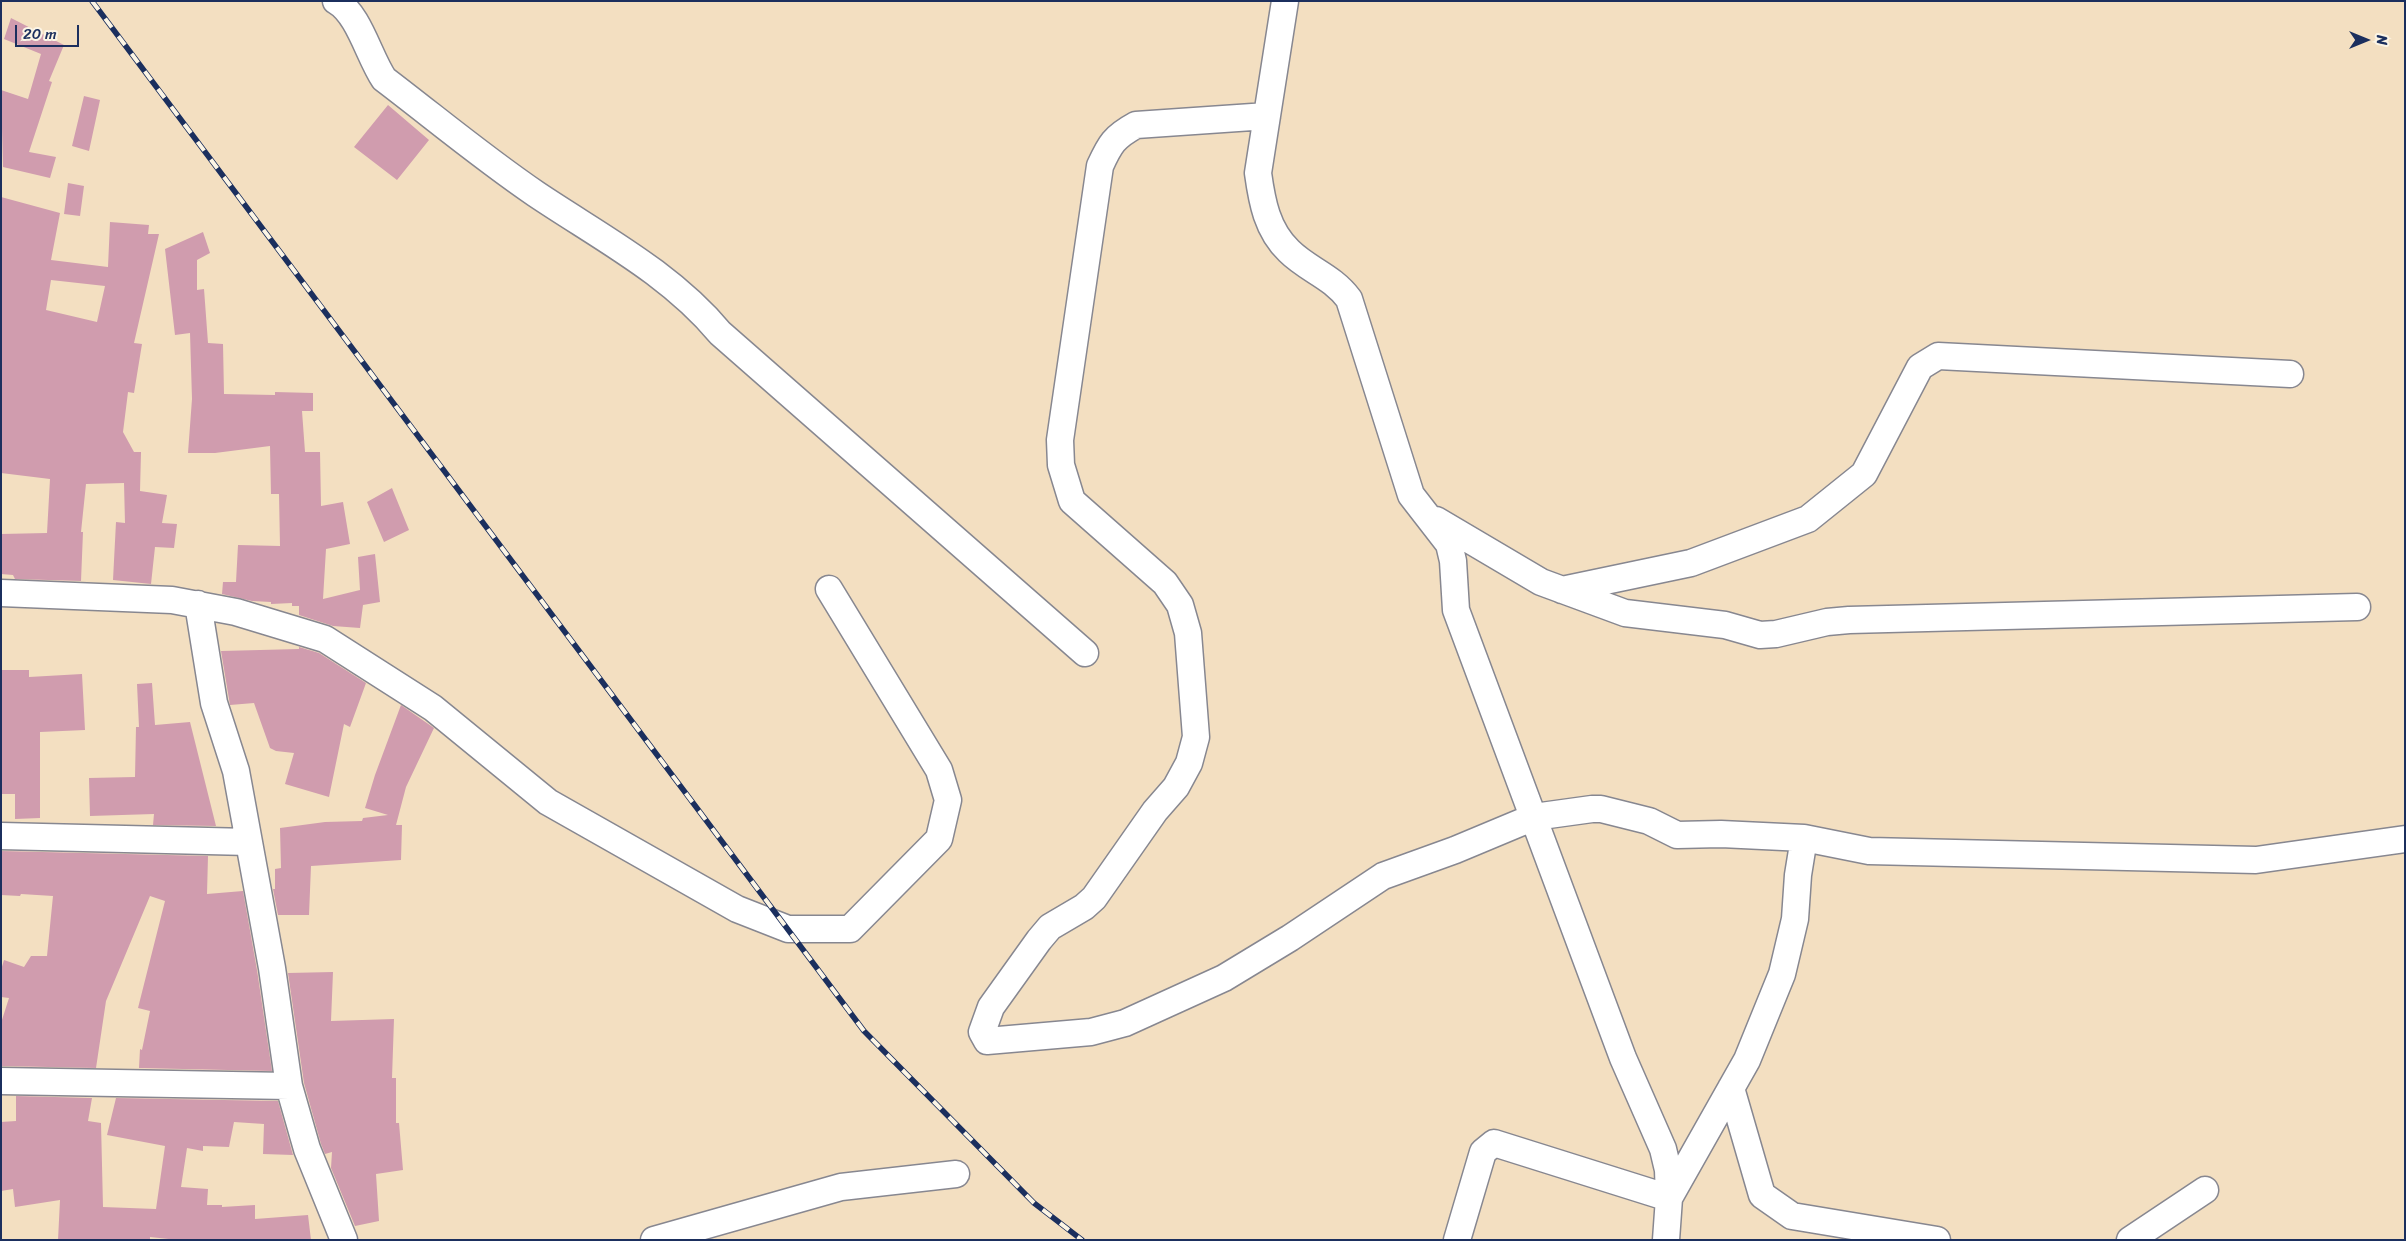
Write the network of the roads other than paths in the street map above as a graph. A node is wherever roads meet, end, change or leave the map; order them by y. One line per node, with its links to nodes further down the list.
1 (336, 1): 11 (street)
2 (1285, 1): 3 (street)
3 (1267, 116): 5 (street); 12 (street)
4 (2290, 374): 7 (street)
5 (1424, 513): 7 (street); 12 (street)
6 (830, 589): 9 (street)
7 (1562, 590): 10 (street)
8 (1, 593): 9 (street)
9 (198, 604): 16 (street)
10 (2357, 607)
11 (1085, 653)
12 (1534, 818): 14 (street); 22 (street)
13 (1, 836): 16 (street)
14 (1804, 838): 15 (street); 19 (street)
15 (2405, 839)
16 (249, 842): 18 (street)
17 (1, 1081): 18 (street)
18 (289, 1086): 23 (street)
19 (1731, 1088): 22 (street); 27 (street)
20 (956, 1174): 24 (street)
21 (2205, 1190): 28 (street)
22 (1669, 1198): 25 (street); 26 (street)
23 (344, 1240)
24 (654, 1240)
25 (1457, 1240)
26 (1666, 1240)
27 (1937, 1240)
28 (2130, 1240)

